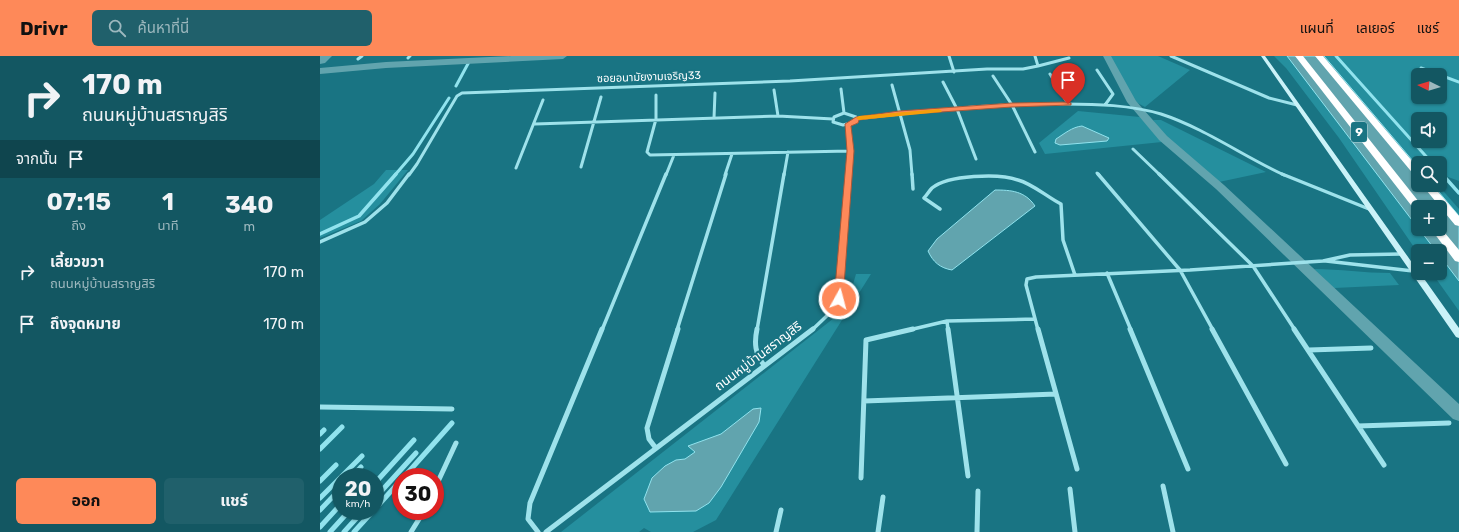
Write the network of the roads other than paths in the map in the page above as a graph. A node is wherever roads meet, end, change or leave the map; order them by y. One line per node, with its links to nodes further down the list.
1 (362, 56): 9 (street)
2 (949, 56): 12 (street)
3 (1035, 56): 10 (street)
4 (1171, 56): 26 (street)
5 (1263, 56): 26 (main road)
6 (1299, 56): 51 (highway, 9)
7 (1319, 56): 45 (highway, 9)
8 (1069, 58): 10 (street, ซอยอนามัยงามเจริญ33)
9 (358, 60)
10 (1038, 66): 12 (street, ซอยอนามัยงามเจริญ33)
11 (1097, 70): 25 (street)
12 (954, 72): 56 (street, ซอยอนามัยงามเจริญ33)
13 (1050, 74): 23 (street)
14 (994, 76): 24 (street)
15 (943, 82): 27 (street)
16 (892, 86): 29 (street)
17 (841, 89): 28 (street)
18 (774, 90): 30 (street)
19 (715, 93): 31 (street)
20 (656, 95): 32 (street)
21 (601, 97): 35 (street)
22 (543, 100): 36 (street)
23 (1068, 104): 24 (street); 25 (street)
24 (1012, 105): 27 (street); 41 (street)
25 (1105, 105): 53 (street)
26 (1297, 105): 53 (main road)
27 (957, 109): 29 (street); 44 (street)
28 (844, 113): 33 (street); 34 (street)
29 (899, 113): 34 (street); 49 (street)
30 (778, 116): 31 (street); 33 (street)
31 (714, 118): 32 (street)
32 (656, 119): 35 (street); 43 (street)
33 (834, 119): 37 (street)
34 (856, 119): 37 (street)
35 (595, 121): 36 (street); 46 (street)
36 (535, 124): 47 (street)
37 (847, 125): 39 (street, ถนนหมู่บ้านสราญสิริ)
38 (1133, 149): 60 (street)
39 (850, 151): 40 (street); 72 (street, ถนนหมู่บ้านสราญสิริ)
40 (788, 152): 42 (street); 72 (street)
41 (1035, 152)
42 (732, 154): 43 (street); 81 (street)
43 (674, 155): 96 (street)
44 (976, 159)
45 (1411, 166)
46 (581, 167)
47 (516, 168)
48 (1097, 173): 62 (street)
49 (913, 189)
50 (1433, 192): 54 (highway)
51 (1412, 200)
52 (940, 209): 65 (street)
53 (1369, 209): 57 (main road)
54 (1459, 223)
55 (1442, 236): 58 (highway)
56 (320, 242)
57 (1401, 254): 59 (street); 61 (main road)
58 (1459, 258)
59 (1323, 261): 60 (street); 63 (street)
60 (1253, 266): 62 (street); 71 (street)
61 (1411, 268)
62 (1180, 270): 64 (street); 82 (street)
63 (1411, 271)
64 (1107, 273): 65 (street); 86 (street)
65 (1075, 274): 67 (street)
66 (1419, 280): 69 (main road)
67 (1035, 319): 68 (street); 73 (street)
68 (947, 322): 74 (street); 75 (street)
69 (1459, 335)
70 (1371, 348): 71 (street)
71 (1309, 350): 79 (street)
72 (764, 365): 81 (street, ถนนหมู่บ้านสราญสิริ)
73 (1056, 394): 74 (street); 85 (street)
74 (957, 398): 75 (street); 87 (street)
75 (864, 401): 88 (street)
76 (320, 408): 77 (street)
77 (452, 409)
78 (1449, 423): 79 (street)
79 (1358, 426): 83 (street)
80 (456, 443): 84 (street)
81 (655, 447): 97 (street, ถนนหมู่บ้านสราญสิริ)
82 (1286, 464)
83 (1384, 465)
84 (444, 469)
85 (1077, 469)
86 (1188, 469)
87 (968, 476)
88 (861, 478)
89 (1163, 486): 102 (street)
90 (1070, 489): 101 (street)
91 (978, 491): 100 (street)
92 (883, 496): 99 (street)
93 (781, 510): 98 (street)
94 (418, 520): 95 (street)
95 (411, 532)
96 (538, 532)
97 (546, 532)
98 (776, 532)
99 (878, 532)
100 (977, 532)
101 (1074, 532)
102 (1172, 532)

